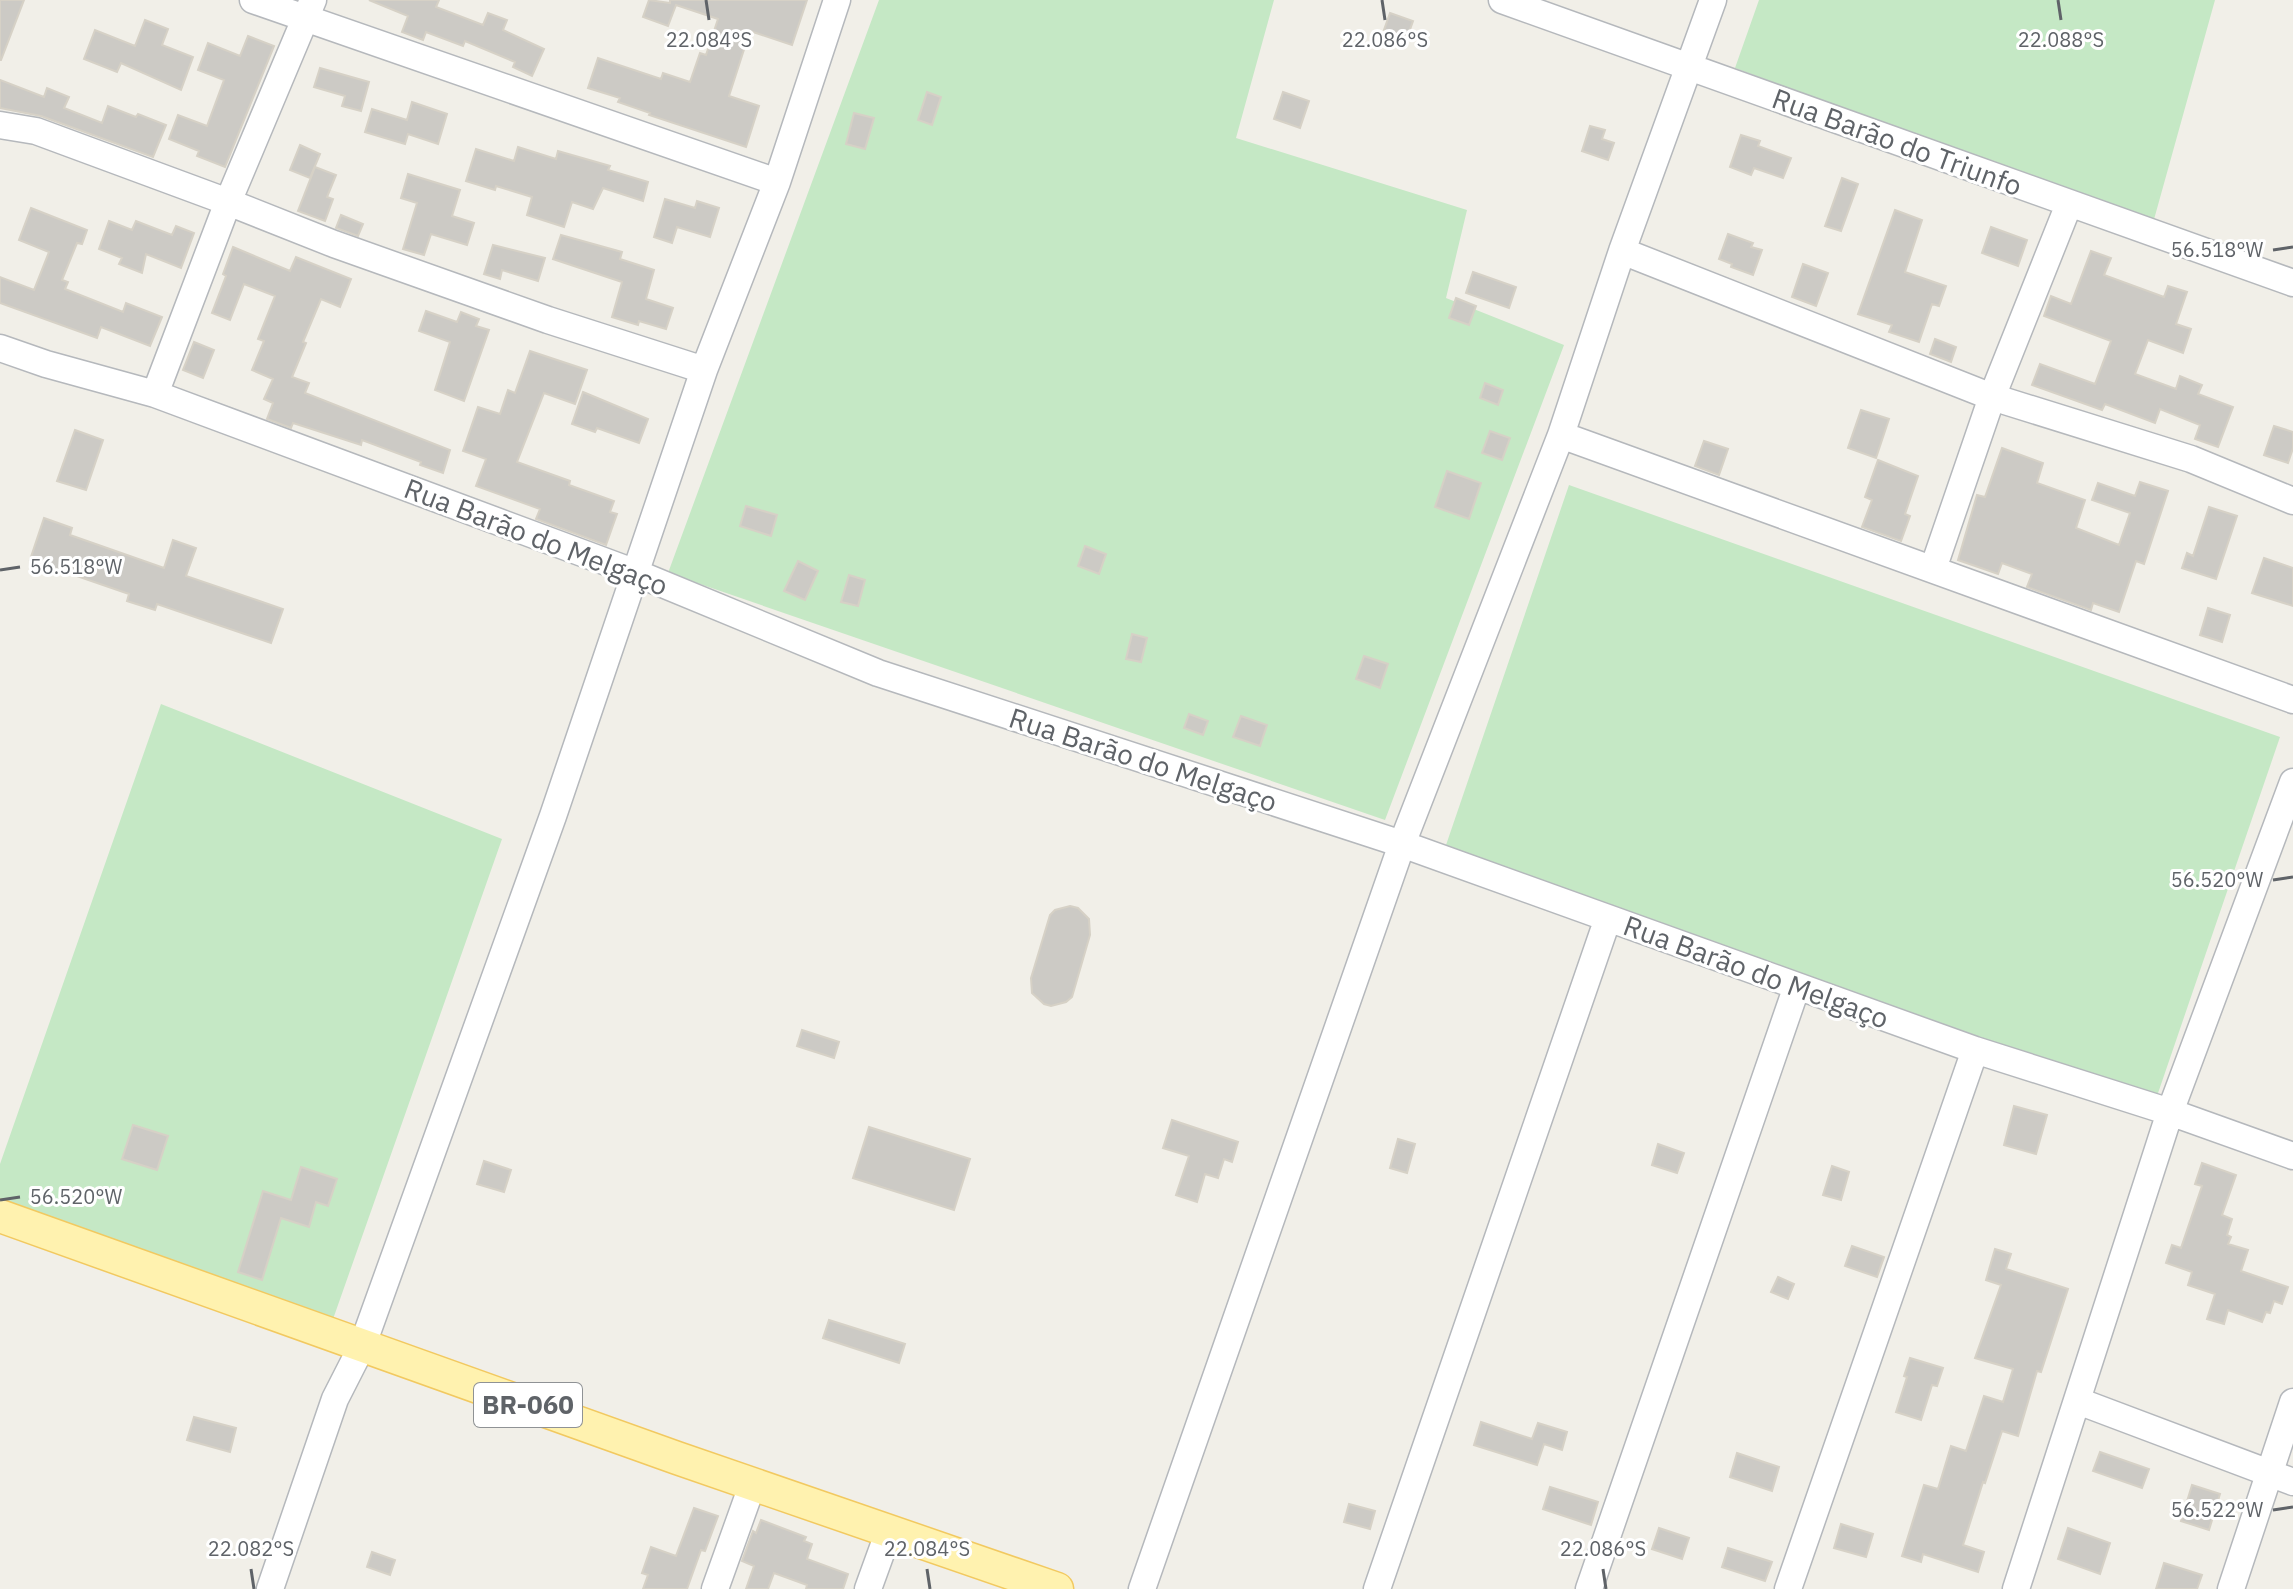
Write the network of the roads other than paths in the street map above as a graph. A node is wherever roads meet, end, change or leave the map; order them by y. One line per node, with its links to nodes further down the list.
1 (253, 0): 5 (street)
2 (837, 0): 8 (street)
3 (1502, 0): 6 (street, Rua Barão do Triunfo)
4 (1713, 0): 6 (street)
5 (310, 9): 8 (street); 9 (street)
6 (1689, 67): 10 (street, Rua Barão do Triunfo); 11 (street)
7 (0, 125): 9 (street)
8 (777, 182): 14 (street)
9 (228, 202): 14 (street); 15 (street)
10 (2069, 204): 12 (street, Rua Barão do Triunfo); 16 (street)
11 (1622, 251): 16 (street); 17 (street)
12 (2293, 283)
13 (0, 348): 15 (street, Rua Barão do Melgaço)
14 (704, 370): 20 (street)
15 (155, 394): 20 (street, Rua Barão do Melgaço)
16 (1992, 397): 18 (street); 19 (street)
17 (1561, 435): 19 (street); 23 (street)
18 (2293, 501)
19 (1933, 569): 21 (street)
20 (636, 573): 23 (street, Rua Barão do Melgaço); 30 (street)
21 (2293, 700)
22 (2293, 782): 27 (street)
23 (1402, 844): 24 (street, Rua Barão do Melgaço); 40 (street)
24 (1608, 918): 25 (street, Rua Barão do Melgaço); 41 (street)
25 (1797, 986): 26 (street, Rua Barão do Melgaço); 42 (street)
26 (1975, 1050): 27 (street, Rua Barão do Melgaço); 43 (street)
27 (2170, 1112): 28 (street, Rua Barão do Melgaço); 31 (street)
28 (2293, 1156)
29 (0, 1216): 30 (main road, BR-060)
30 (363, 1344): 34 (main road, BR-060); 37 (street)
31 (2078, 1401): 33 (street); 44 (street)
32 (2293, 1402): 33 (street)
33 (2281, 1478): 45 (street)
34 (753, 1483): 35 (main road, BR-060); 38 (street)
35 (889, 1531): 36 (main road, BR-060); 39 (street)
36 (1039, 1586)
37 (270, 1589)
38 (715, 1589)
39 (868, 1589)
40 (1142, 1589)
41 (1377, 1589)
42 (1589, 1589)
43 (1788, 1589)
44 (2016, 1589)
45 (2231, 1589)

